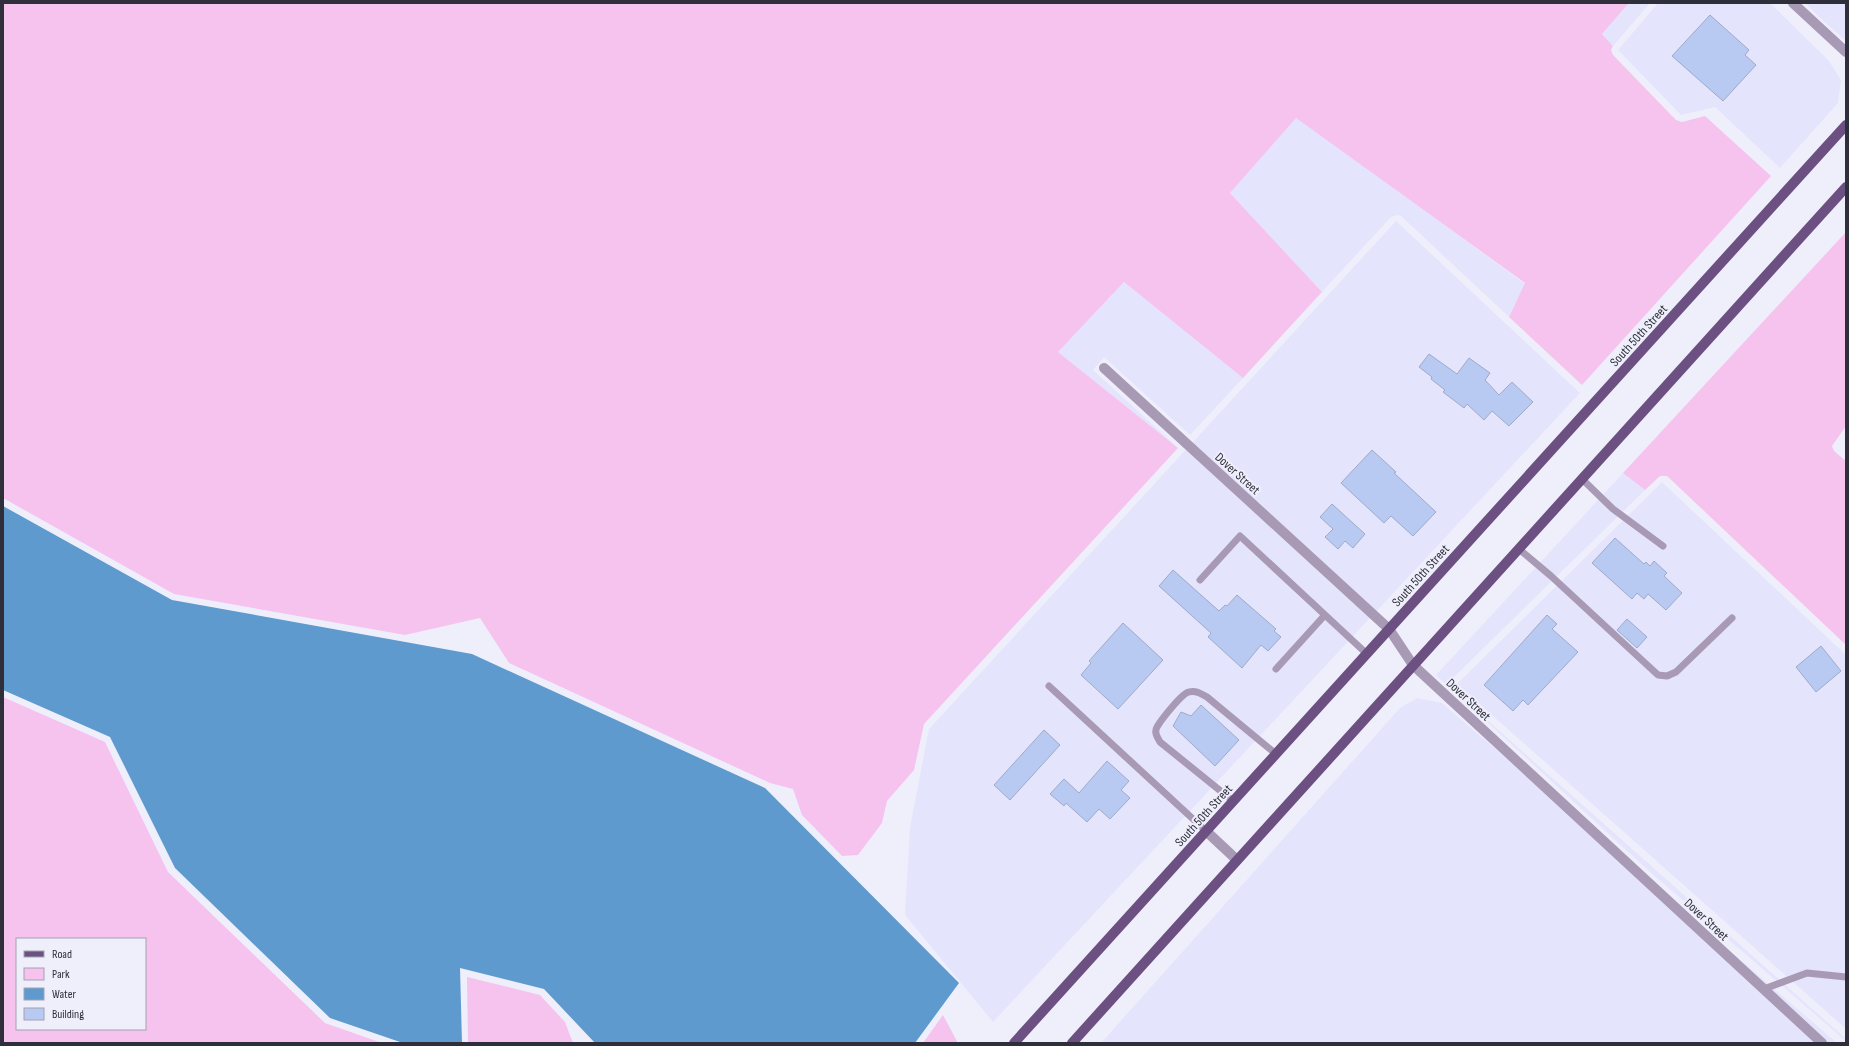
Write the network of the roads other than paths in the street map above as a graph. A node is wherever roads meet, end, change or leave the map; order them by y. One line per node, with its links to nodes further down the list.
1 (1793, 3): 2 (street)
2 (1846, 52)
3 (1846, 125): 12 (main road, South 50th Street)
4 (1846, 187): 6 (main road)
5 (1104, 368): 12 (street, Dover Street)
6 (1582, 479): 7 (lane); 8 (main road)
7 (1663, 546)
8 (1519, 549): 11 (lane); 14 (main road)
9 (1200, 580): 10 (lane)
10 (1324, 616): 13 (lane); 15 (lane)
11 (1732, 618)
12 (1389, 629): 13 (main road, South 50th Street); 14 (street, Dover Street)
13 (1367, 654): 17 (main road, South 50th Street)
14 (1413, 665): 20 (main road); 22 (street, Dover Street)
15 (1276, 669)
16 (1049, 686): 19 (lane)
17 (1276, 754): 18 (main road, South 50th Street); 18 (lane)
18 (1233, 801): 19 (main road, South 50th Street)
19 (1206, 831): 20 (street); 23 (main road, South 50th Street)
20 (1237, 860): 24 (main road)
21 (1846, 977): 22 (lane)
22 (1764, 989): 25 (street, Dover Street)
23 (1014, 1043)
24 (1072, 1043)
25 (1822, 1043)

